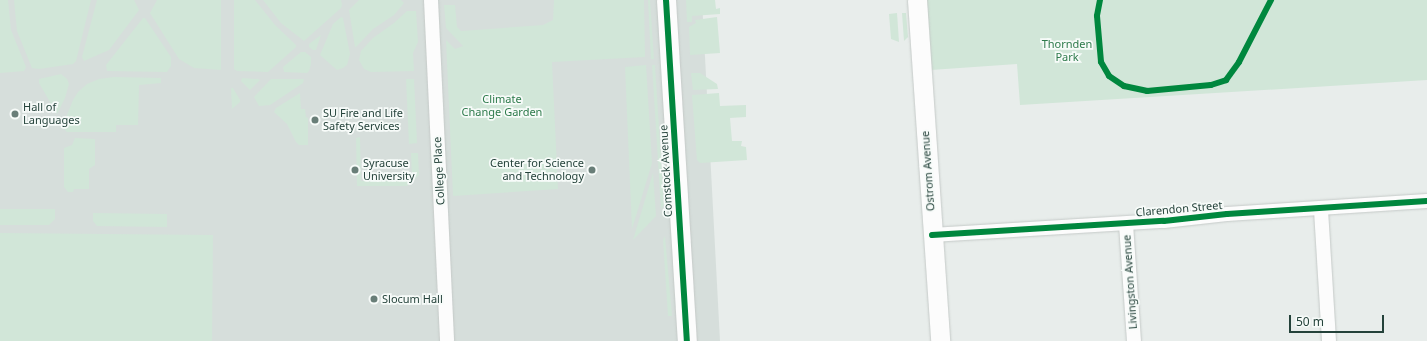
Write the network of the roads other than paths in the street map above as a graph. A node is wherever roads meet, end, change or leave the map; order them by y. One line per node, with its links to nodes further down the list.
1 (431, 0): 8 (street, College Place)
2 (666, 0): 9 (street, Comstock Avenue)
3 (917, 0): 7 (street, Ostrom Avenue)
4 (1427, 201): 5 (street, Clarendon Street)
5 (1321, 210): 6 (street, Clarendon Street); 12 (street)
6 (1126, 224): 7 (street, Clarendon Street); 11 (street, Livingston Avenue)
7 (932, 235): 10 (street, Ostrom Avenue)
8 (448, 341)
9 (687, 341)
10 (940, 341)
11 (1134, 341)
12 (1329, 341)

